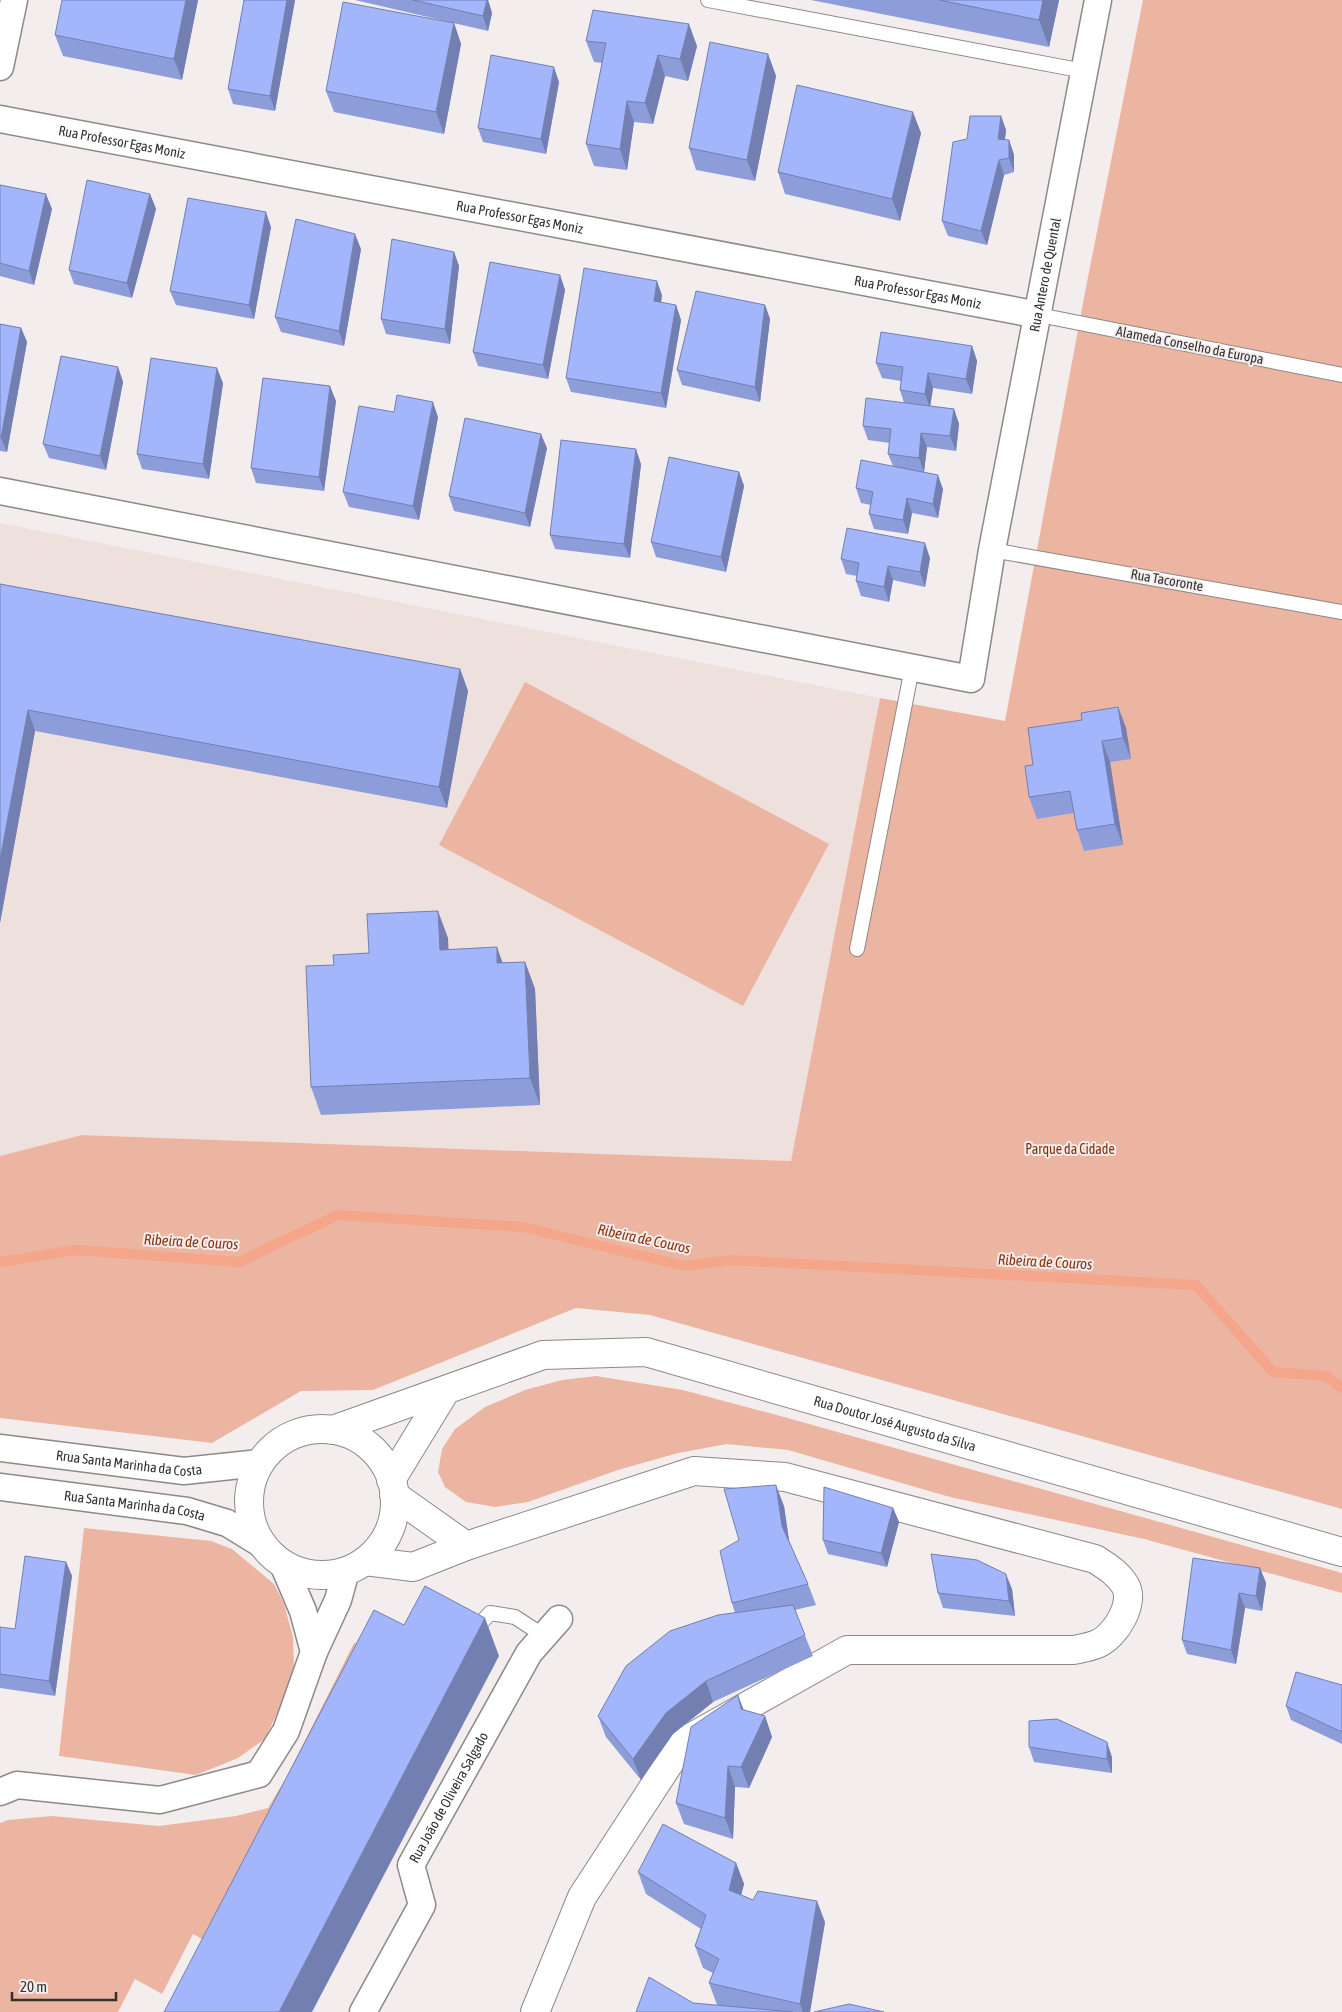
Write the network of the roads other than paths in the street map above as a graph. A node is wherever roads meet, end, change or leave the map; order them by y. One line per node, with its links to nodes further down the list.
1 (14, 0): 4 (street)
2 (708, 0): 5 (lane)
3 (1098, 0): 5 (street, Rua Antero de Quental)
4 (0, 67)
5 (1084, 71): 7 (street, Rua Antero de Quental)
6 (0, 119): 7 (street, Rua Professor Egas Moniz)
7 (1039, 315): 8 (lane, Alameda Conselho da Europa); 10 (street, Rua Antero de Quental)
8 (1342, 375)
9 (0, 491): 12 (street)
10 (992, 550): 11 (lane, Rua Tacoronte); 12 (street, Rua Antero de Quental)
11 (1342, 612)
12 (912, 668): 13 (lane)
13 (857, 949)
14 (446, 1390): 15 (street, Rua Doutor José Augusto da Silva); 19 (street); 22 (street, Rua Doutor José Augusto da Silva)
15 (333, 1430): 17 (street); 19 (street)
16 (0, 1448): 17 (street, Rrua Santa Marinha da Costa)
17 (259, 1464): 20 (street)
18 (0, 1487): 20 (street, Rua Santa Marinha da Costa)
19 (392, 1487): 21 (street); 24 (street)
20 (263, 1545): 23 (street)
21 (466, 1546): 24 (street); 30 (street)
22 (1342, 1552)
23 (283, 1564): 24 (street); 27 (street)
24 (355, 1566): 27 (street)
25 (552, 1628): 26 (lane); 29 (street, Rua João de Oliveira Salgado)
26 (467, 1639)
27 (314, 1652): 28 (street)
28 (0, 1792)
29 (363, 2012)
30 (534, 2012)

